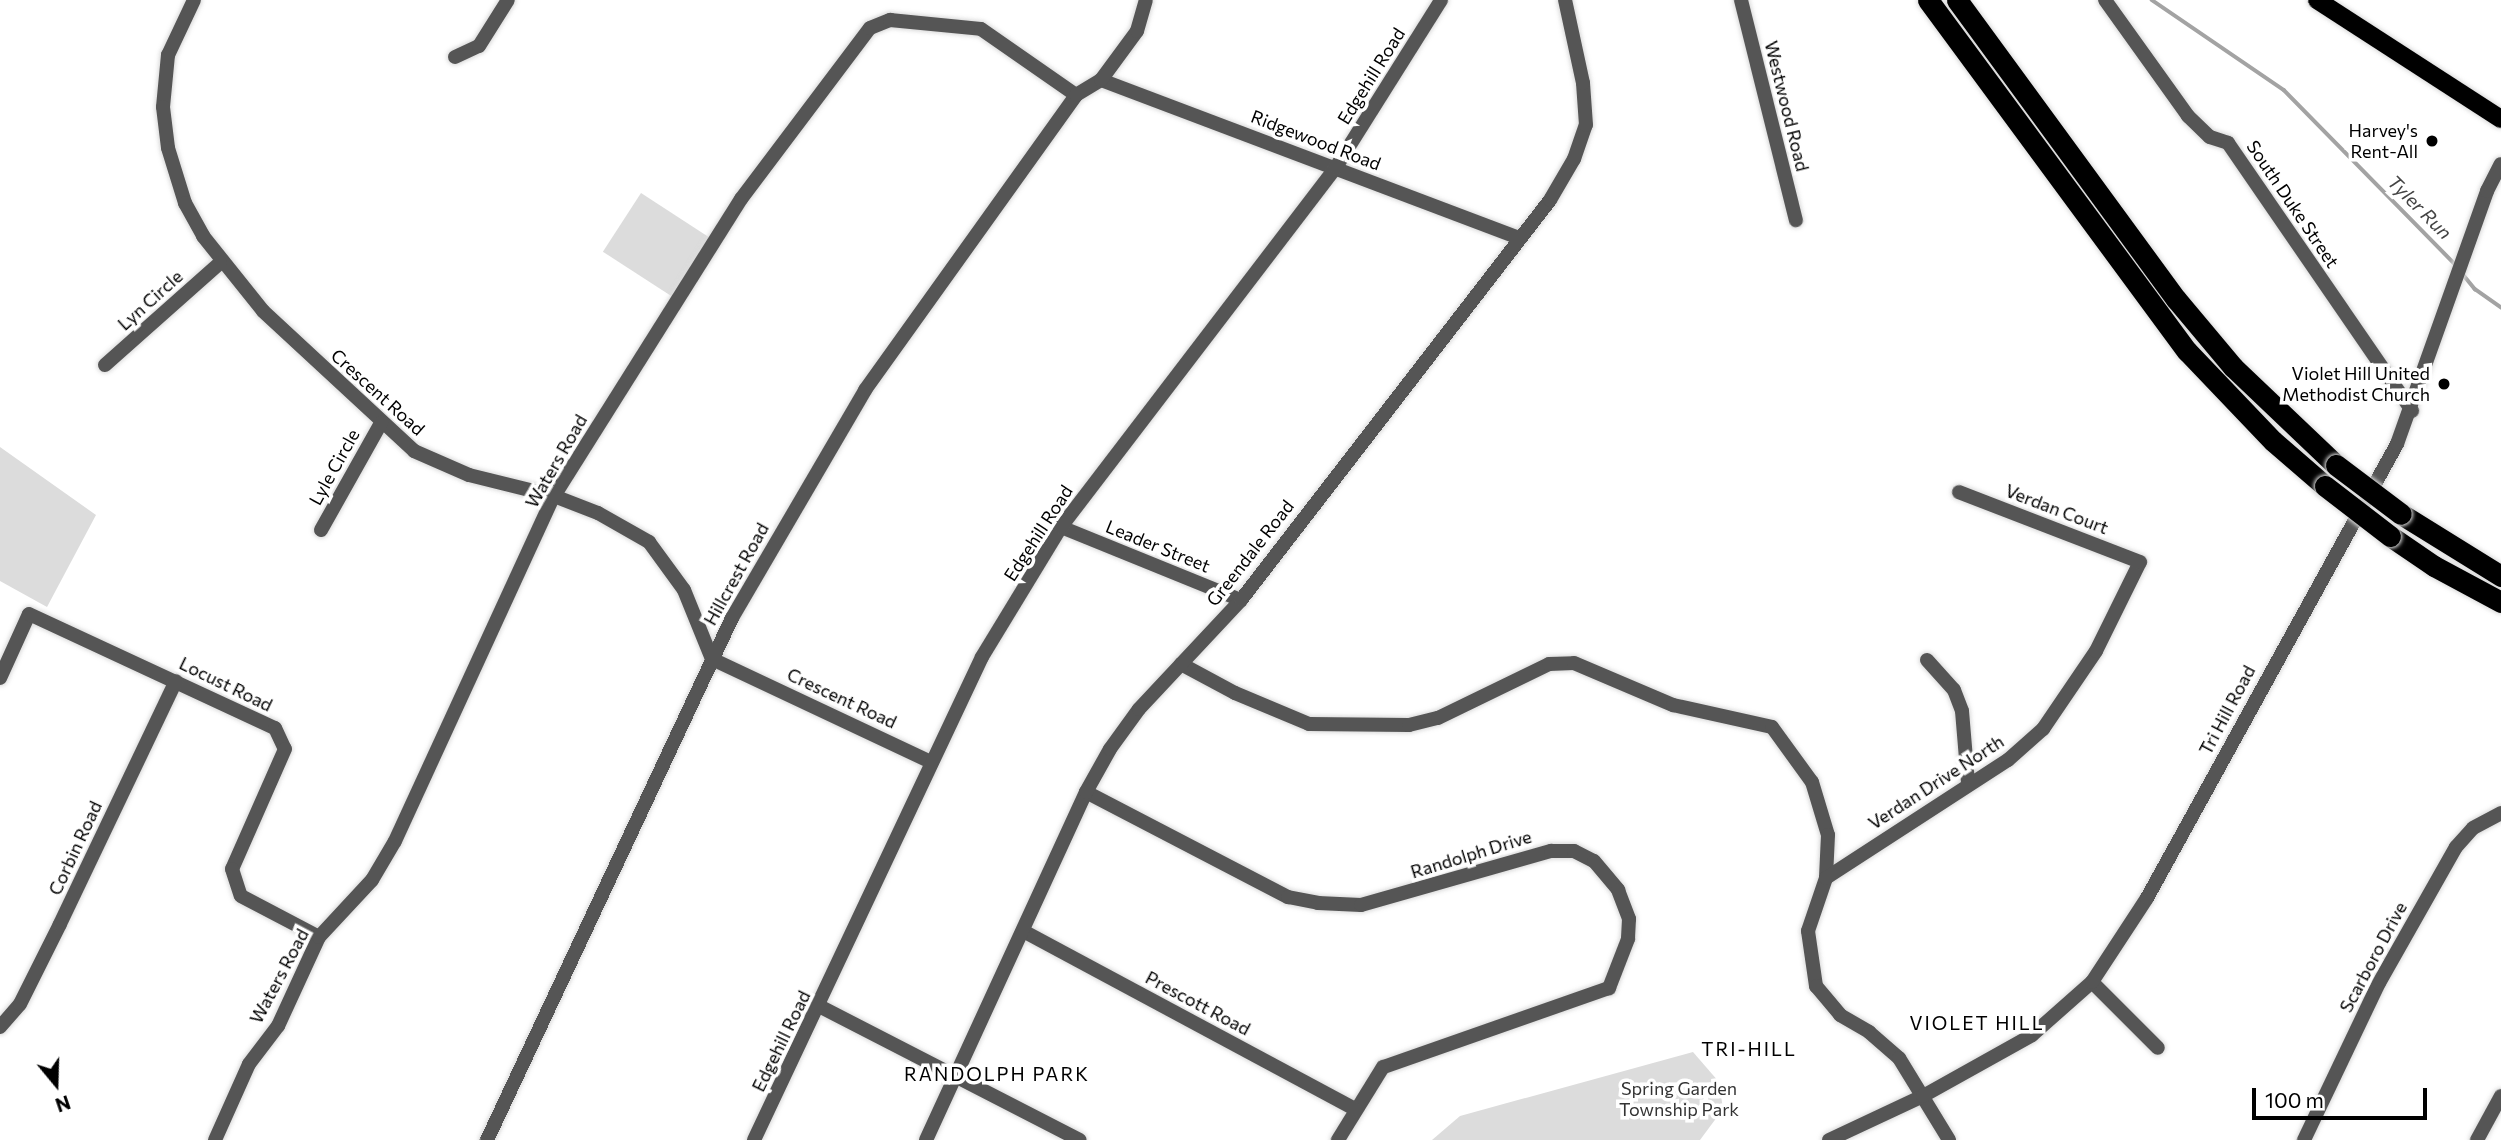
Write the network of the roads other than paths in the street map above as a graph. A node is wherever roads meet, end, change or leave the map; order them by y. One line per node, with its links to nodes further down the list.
1 (194, 0): 19 (street, Crescent Road)
2 (508, 0): 11 (street)
3 (1146, 0): 12 (street)
4 (1441, 0): 16 (street, Edgehill Road)
5 (1565, 0): 18 (street, Greendale Road)
6 (1741, 0): 17 (street, Westwood Road)
7 (1928, 0): 30 (highway, bridge)
8 (1958, 0): 28 (highway, bridge)
9 (2105, 0): 21 (street, South Duke Street)
10 (2317, 0): 14 (main road)
11 (455, 57)
12 (1101, 80): 13 (street, Hillcrest Road); 16 (street, Ridgewood Road)
13 (1076, 95): 24 (street, Waters Road); 31 (street, Hillcrest Road)
14 (2501, 119)
15 (2501, 164): 21 (street, Tri Hill Road)
16 (1336, 167): 18 (street, Ridgewood Road); 25 (street, Edgehill Road)
17 (1796, 220)
18 (1517, 237): 29 (street, Greendale Road)
19 (220, 263): 20 (street, Lyn Circle); 22 (street, Crescent Road)
20 (105, 365)
21 (2412, 411): 43 (street, Tri Hill Road)
22 (381, 423): 24 (street, Crescent Road); 26 (street, Lyle Circle)
23 (1959, 492): 27 (street, Verdan Court)
24 (554, 496): 31 (street, Crescent Road); 42 (street, Waters Road)
25 (1062, 527): 29 (street, Leader Street); 36 (street, Edgehill Road)
26 (321, 530)
27 (2140, 562): 37 (street, Verdan Drive North)
28 (2501, 576)
29 (1241, 600): 33 (street, Greendale Road)
30 (2501, 602)
31 (712, 659): 36 (street, Crescent Road); 52 (street, Hillcrest Road)
32 (1927, 660): 37 (street)
33 (1181, 664): 38 (street, Greendale Road); 40 (street)
34 (0, 678): 35 (street, Locust Road)
35 (176, 681): 42 (street, Locust Road); 45 (street, Corbin Road)
36 (931, 762): 44 (street, Edgehill Road)
37 (1968, 783): 40 (street, Verdan Drive North)
38 (1086, 792): 41 (street, Greendale Road); 50 (street, Randolph Drive)
39 (2501, 813): 59 (street, Scarboro Drive)
40 (1826, 878): 48 (street)
41 (1023, 931): 47 (street, Greendale Road); 50 (street, Prescott Road)
42 (319, 937): 51 (street, Waters Road)
43 (2092, 982): 46 (street); 48 (street, Tri Hill Road)
44 (819, 1006): 47 (street); 53 (street, Edgehill Road)
45 (0, 1027)
46 (2158, 1048)
47 (956, 1073): 54 (street, Greendale Road); 55 (street)
48 (1923, 1096): 57 (street, Tri Hill Road); 58 (street)
49 (2501, 1096): 60 (street)
50 (1355, 1109): 56 (street, Randolph Drive)
51 (215, 1140)
52 (488, 1140)
53 (754, 1140)
54 (926, 1140)
55 (1080, 1140)
56 (1338, 1140)
57 (1829, 1140)
58 (1949, 1140)
59 (2304, 1140)
60 (2477, 1140)

